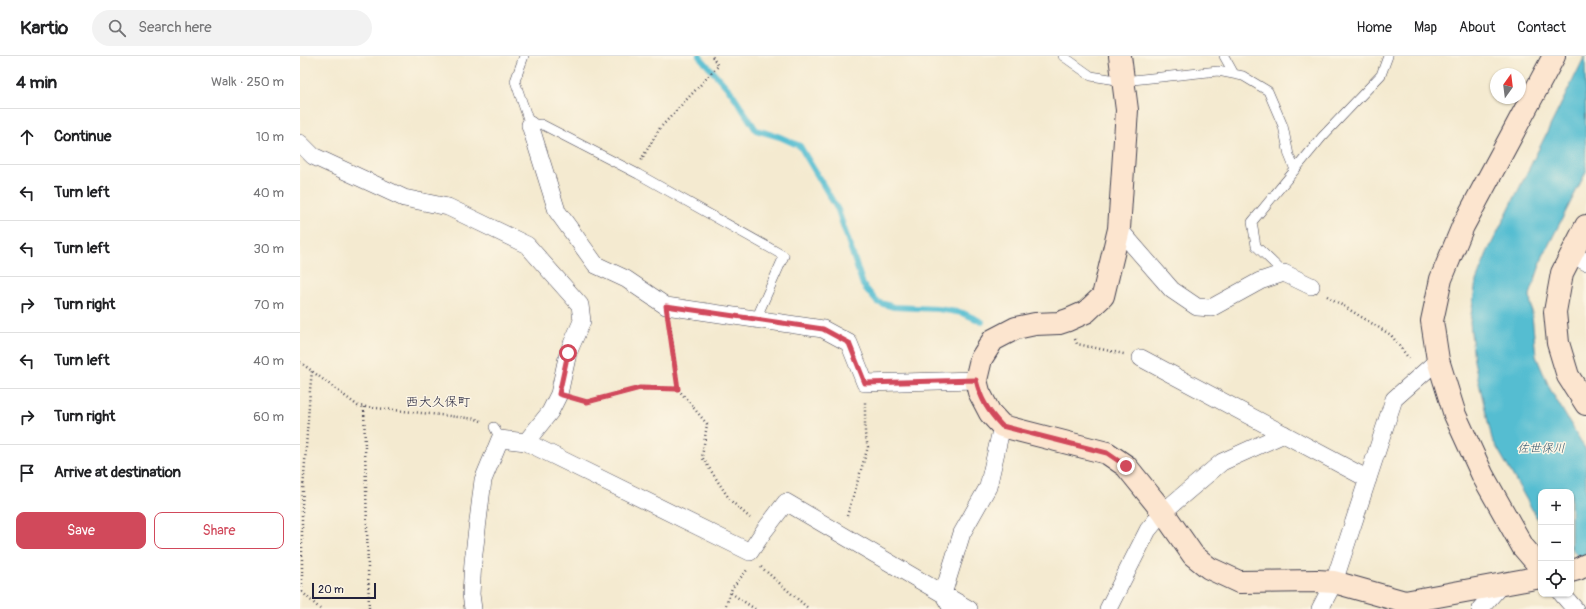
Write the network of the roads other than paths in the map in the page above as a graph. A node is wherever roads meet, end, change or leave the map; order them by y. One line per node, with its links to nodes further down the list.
1 (524, 56): 9 (lane)
2 (1063, 56): 8 (lane)
3 (1120, 56): 8 (street)
4 (1224, 56): 7 (lane)
5 (1388, 56): 11 (lane)
6 (1554, 56): 19 (street)
7 (1234, 74): 8 (lane); 11 (lane)
8 (1123, 81): 13 (street)
9 (530, 125): 17 (street); 17 (lane)
10 (300, 143): 24 (street)
11 (1295, 170): 15 (lane)
12 (1586, 226): 14 (street)
13 (1119, 229): 15 (street); 20 (street)
14 (1579, 258): 21 (street)
15 (1284, 273): 16 (street)
16 (1311, 286)
17 (756, 319): 20 (street)
18 (1141, 358): 23 (street)
19 (1438, 360): 25 (street); 27 (street)
20 (976, 380): 22 (street)
21 (1586, 404)
22 (1002, 426): 26 (street); 31 (street)
23 (1284, 434): 25 (street); 26 (street)
24 (526, 442): 31 (street); 32 (street)
25 (1368, 479): 29 (street)
26 (1163, 512): 29 (street); 35 (street)
27 (1538, 564)
28 (1538, 579): 30 (street)
29 (1334, 582): 30 (street); 36 (street)
30 (1501, 585): 37 (street)
31 (943, 594): 33 (street); 34 (street)
32 (473, 609)
33 (952, 609)
34 (969, 609)
35 (1108, 609)
36 (1320, 609)
37 (1480, 609)

